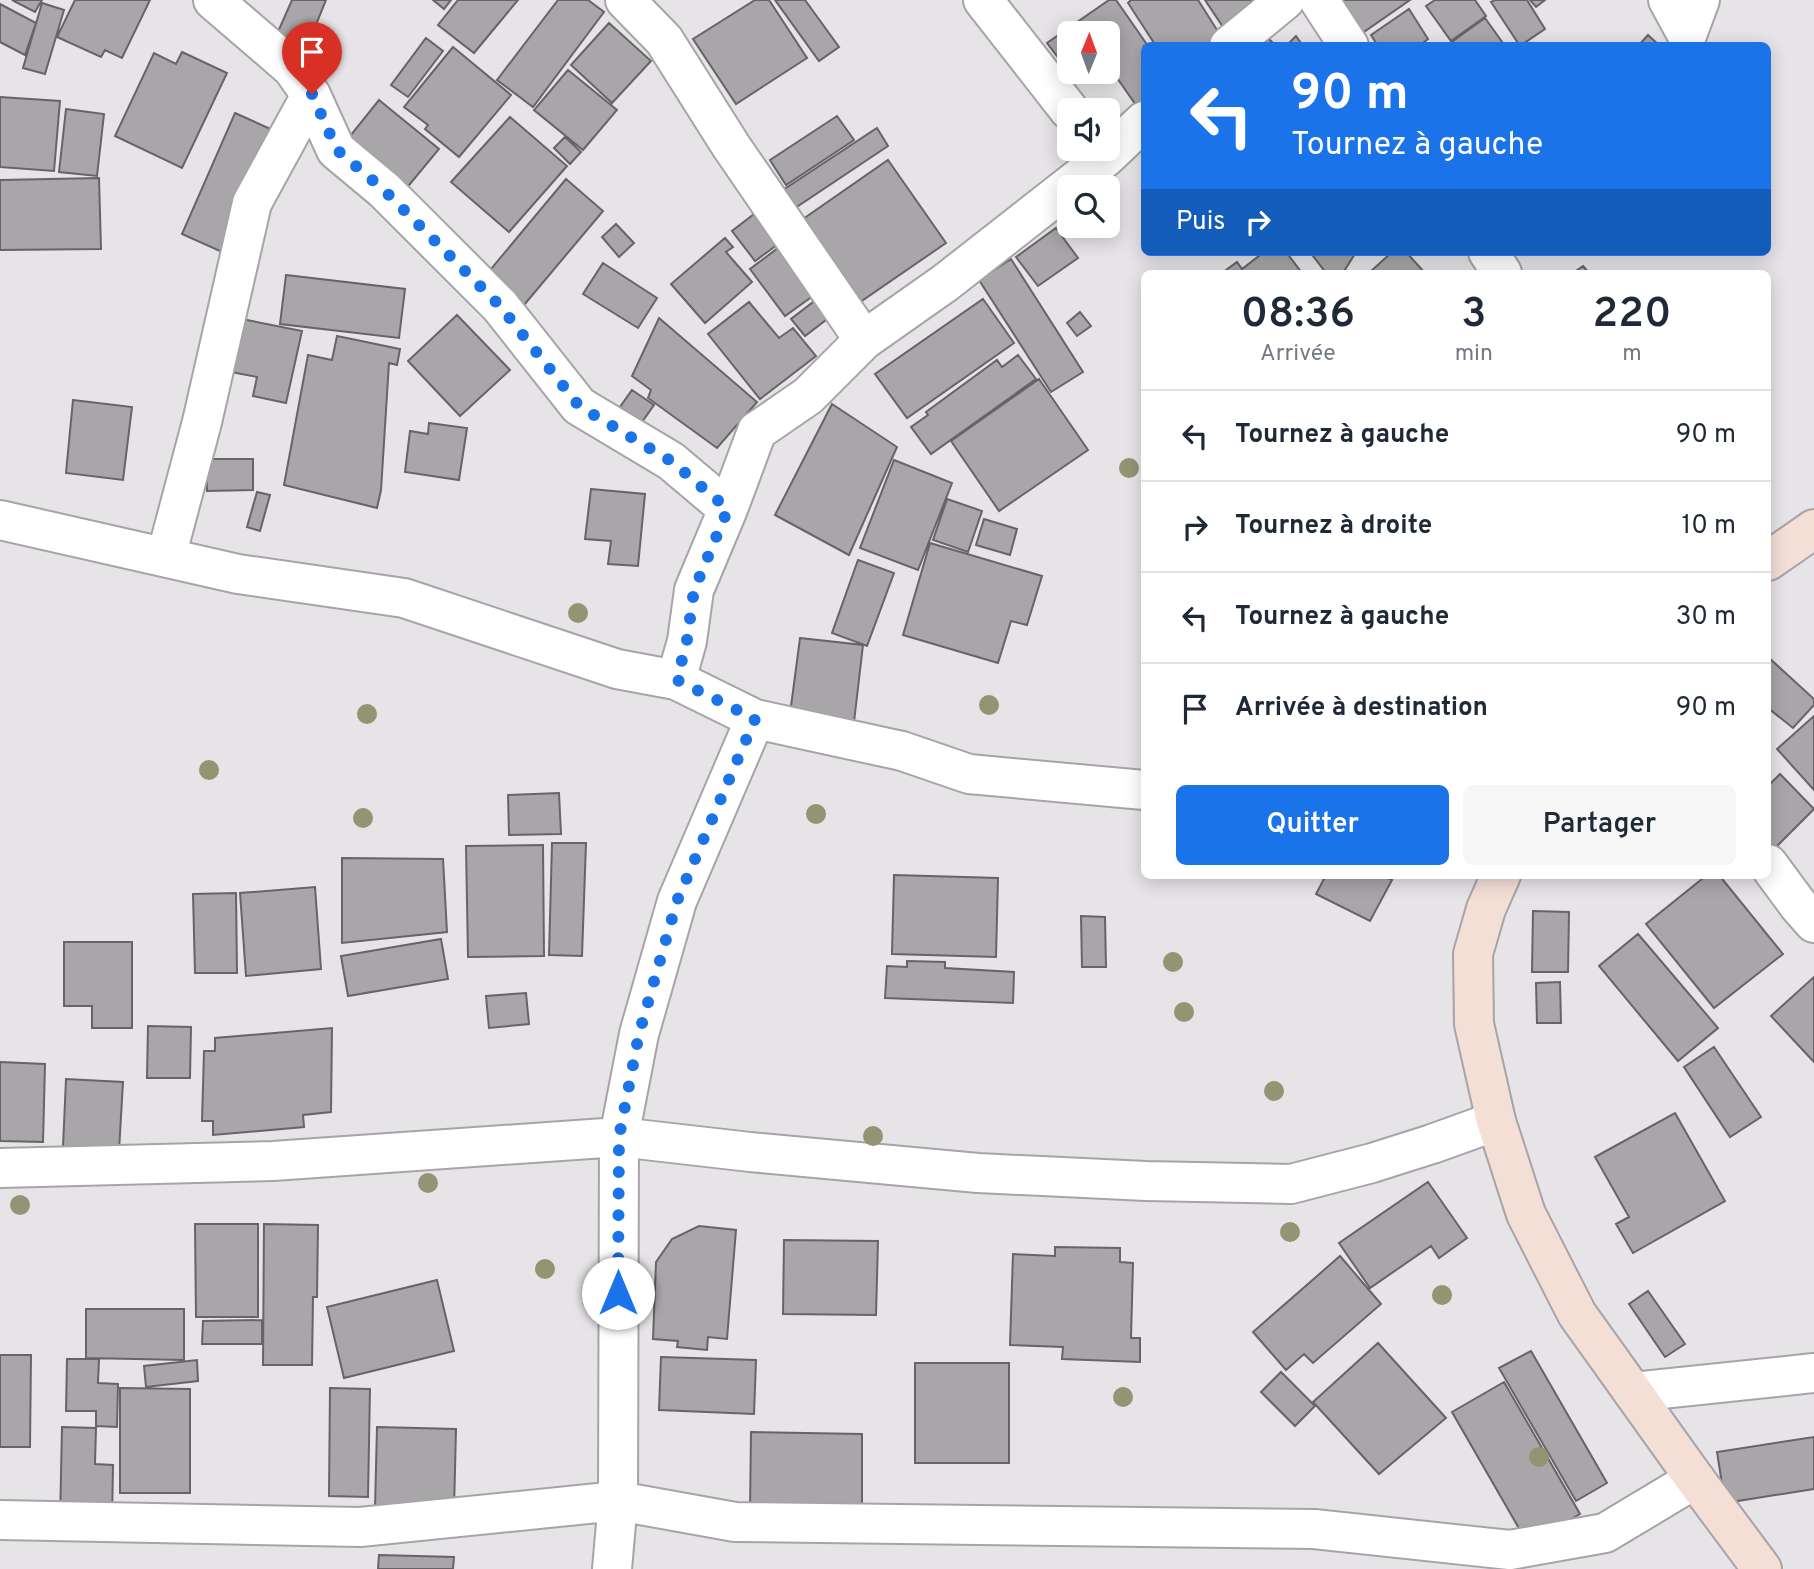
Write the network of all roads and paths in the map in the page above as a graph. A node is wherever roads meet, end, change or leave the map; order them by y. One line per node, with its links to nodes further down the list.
1 (213, 0): 10 (street)
2 (625, 0): 15 (street)
3 (983, 0): 11 (street)
4 (1285, 0): 8 (street)
5 (1319, 0): 9 (street)
6 (1668, 0): 7 (street)
7 (1700, 0)
8 (1234, 42)
9 (1346, 42)
10 (312, 94): 16 (street); 19 (street)
11 (1060, 98)
12 (1141, 123): 13 (street)
13 (1120, 139)
14 (1092, 161): 15 (street)
15 (864, 340): 16 (street)
16 (728, 509): 21 (street)
17 (0, 520): 19 (street)
18 (1814, 529): 20 (street)
19 (166, 557): 21 (street)
20 (1771, 559)
21 (677, 680): 22 (street)
22 (755, 719): 23 (street); 28 (street)
23 (1141, 790)
24 (1771, 868): 26 (street)
25 (1499, 879): 27 (street)
26 (1814, 923)
27 (1496, 1121): 28 (street); 31 (street)
28 (619, 1137): 29 (street); 33 (street)
29 (0, 1168)
30 (1814, 1373): 31 (street)
31 (1633, 1392): 32 (street)
32 (1695, 1479): 33 (street); 36 (street)
33 (618, 1501): 34 (street); 35 (street)
34 (0, 1520)
35 (612, 1569)
36 (1762, 1569)

